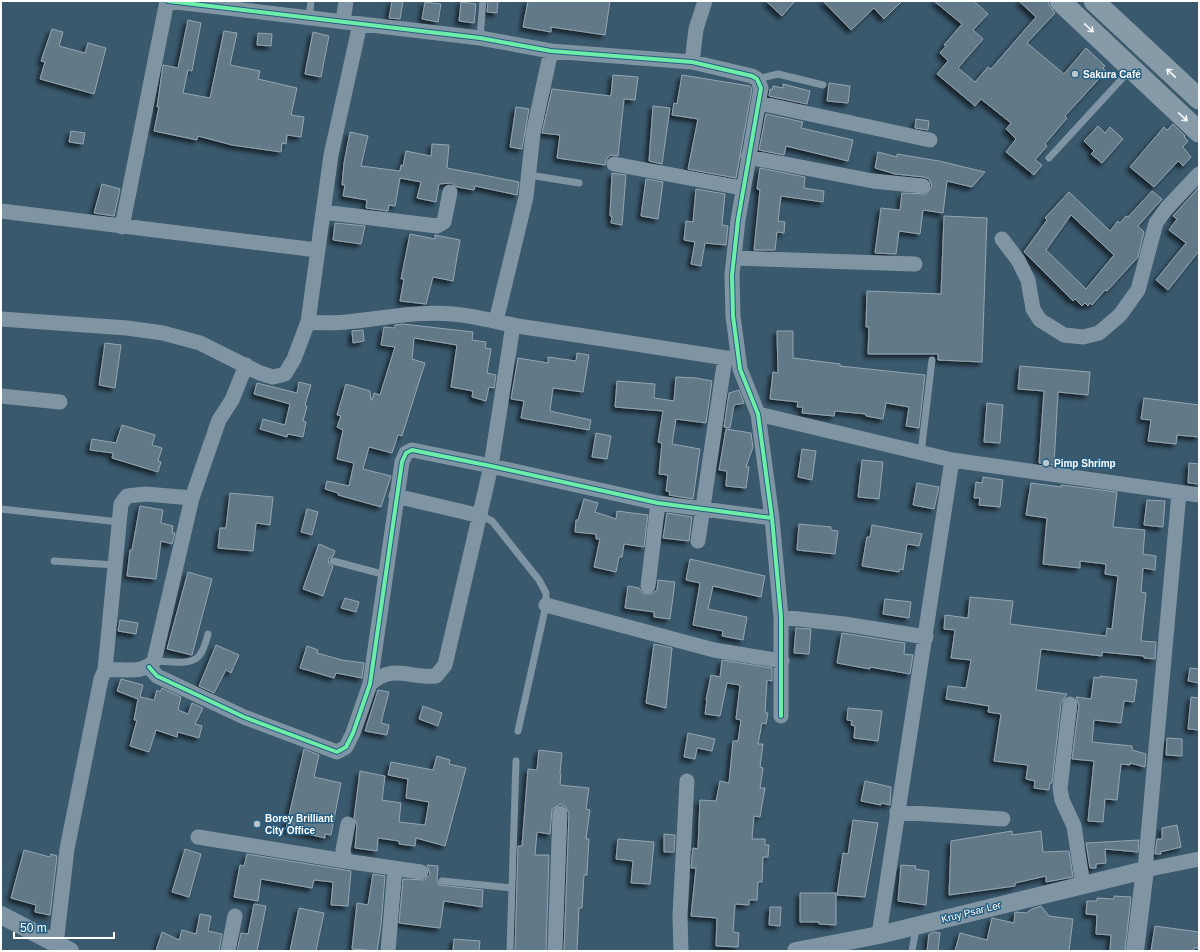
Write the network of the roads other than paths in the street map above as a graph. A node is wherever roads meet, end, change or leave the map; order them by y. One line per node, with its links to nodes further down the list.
1 (167, 1): 8 (street); 32 (street)
2 (311, 1): 8 (lane)
3 (346, 1): 9 (street)
4 (483, 1): 11 (lane)
5 (705, 1): 13 (street)
6 (1060, 1): 14 (main road, one-way to 14)
7 (1094, 1): 17 (main road, one-way to 7)
8 (309, 18): 9 (street)
9 (343, 22): 10 (street)
10 (360, 24): 11 (street); 31 (street)
11 (480, 38): 12 (street)
12 (551, 51): 13 (street); 25 (street)
13 (692, 62): 15 (street)
14 (1131, 68): 19 (main road, one-way to 19); 22 (lane)
15 (757, 79): 16 (lane); 18 (street)
16 (823, 85)
17 (1199, 99)
18 (759, 103): 20 (street); 21 (street)
19 (1199, 132)
20 (930, 140)
21 (748, 157): 27 (street); 28 (street)
22 (1049, 158)
23 (614, 164): 28 (street)
24 (1199, 174): 33 (street)
25 (529, 175): 26 (lane); 38 (street)
26 (579, 183)
27 (923, 186)
28 (742, 188): 35 (street)
29 (450, 192): 31 (street)
30 (1, 211): 32 (street)
31 (322, 212): 34 (street)
32 (122, 227): 34 (street)
33 (1002, 239)
34 (317, 250): 39 (street)
35 (734, 258): 36 (street); 41 (street)
36 (915, 264)
37 (1, 319): 43 (street)
38 (496, 321): 39 (street); 40 (street)
39 (308, 322): 43 (street)
40 (513, 325): 41 (street); 49 (street)
41 (732, 358): 46 (street); 56 (street)
42 (932, 360): 47 (lane)
43 (246, 365): 53 (street)
44 (1, 396): 45 (street)
45 (60, 402)
46 (758, 414): 47 (street); 58 (street)
47 (921, 453): 48 (street)
48 (952, 460): 50 (street); 69 (street)
49 (491, 466): 52 (street); 54 (street); 57 (street)
50 (1179, 493): 51 (street); 87 (street)
51 (1199, 495)
52 (396, 496): 57 (street); 64 (street)
53 (192, 498): 59 (street); 71 (street)
54 (658, 503): 56 (street); 65 (street)
55 (1, 509): 59 (lane)
56 (702, 510): 58 (street); 60 (street)
57 (481, 516): 66 (lane); 73 (street)
58 (772, 518): 67 (street)
59 (119, 522): 63 (street)
60 (698, 541)
61 (54, 561): 63 (lane)
62 (333, 561): 64 (lane)
63 (115, 565): 72 (street)
64 (386, 575): 73 (street)
65 (648, 586)
66 (546, 605): 70 (street); 76 (lane)
67 (781, 616): 69 (street); 70 (street)
68 (208, 634): 71 (lane)
69 (926, 637): 79 (street)
70 (782, 661): 75 (street)
71 (151, 664): 72 (street); 73 (street)
72 (105, 670): 96 (street)
73 (370, 684)
74 (1070, 704): 90 (street)
75 (781, 716)
76 (518, 731)
77 (516, 761): 91 (lane)
78 (687, 781): 101 (street)
79 (897, 812): 81 (street); 95 (street)
80 (560, 813): 100 (street)
81 (1003, 819)
82 (348, 824): 85 (street)
83 (198, 837): 85 (street)
84 (1199, 859): 87 (street)
85 (345, 861): 86 (street)
86 (396, 869): 88 (street); 98 (street)
87 (1145, 870): 90 (street, Kruy Psar Ler); 104 (street)
88 (421, 872)
89 (442, 881): 91 (lane)
90 (1082, 885): 94 (street, Kruy Psar Ler)
91 (512, 888): 99 (lane)
92 (1, 915): 96 (street)
93 (235, 916): 97 (street)
94 (916, 926): 95 (street, Kruy Psar Ler); 103 (lane)
95 (879, 935): 102 (street, Kruy Psar Ler)
96 (63, 948)
97 (228, 951)
98 (388, 951)
99 (510, 951)
100 (554, 951)
101 (681, 951)
102 (796, 951)
103 (912, 951)
104 (1135, 951)

